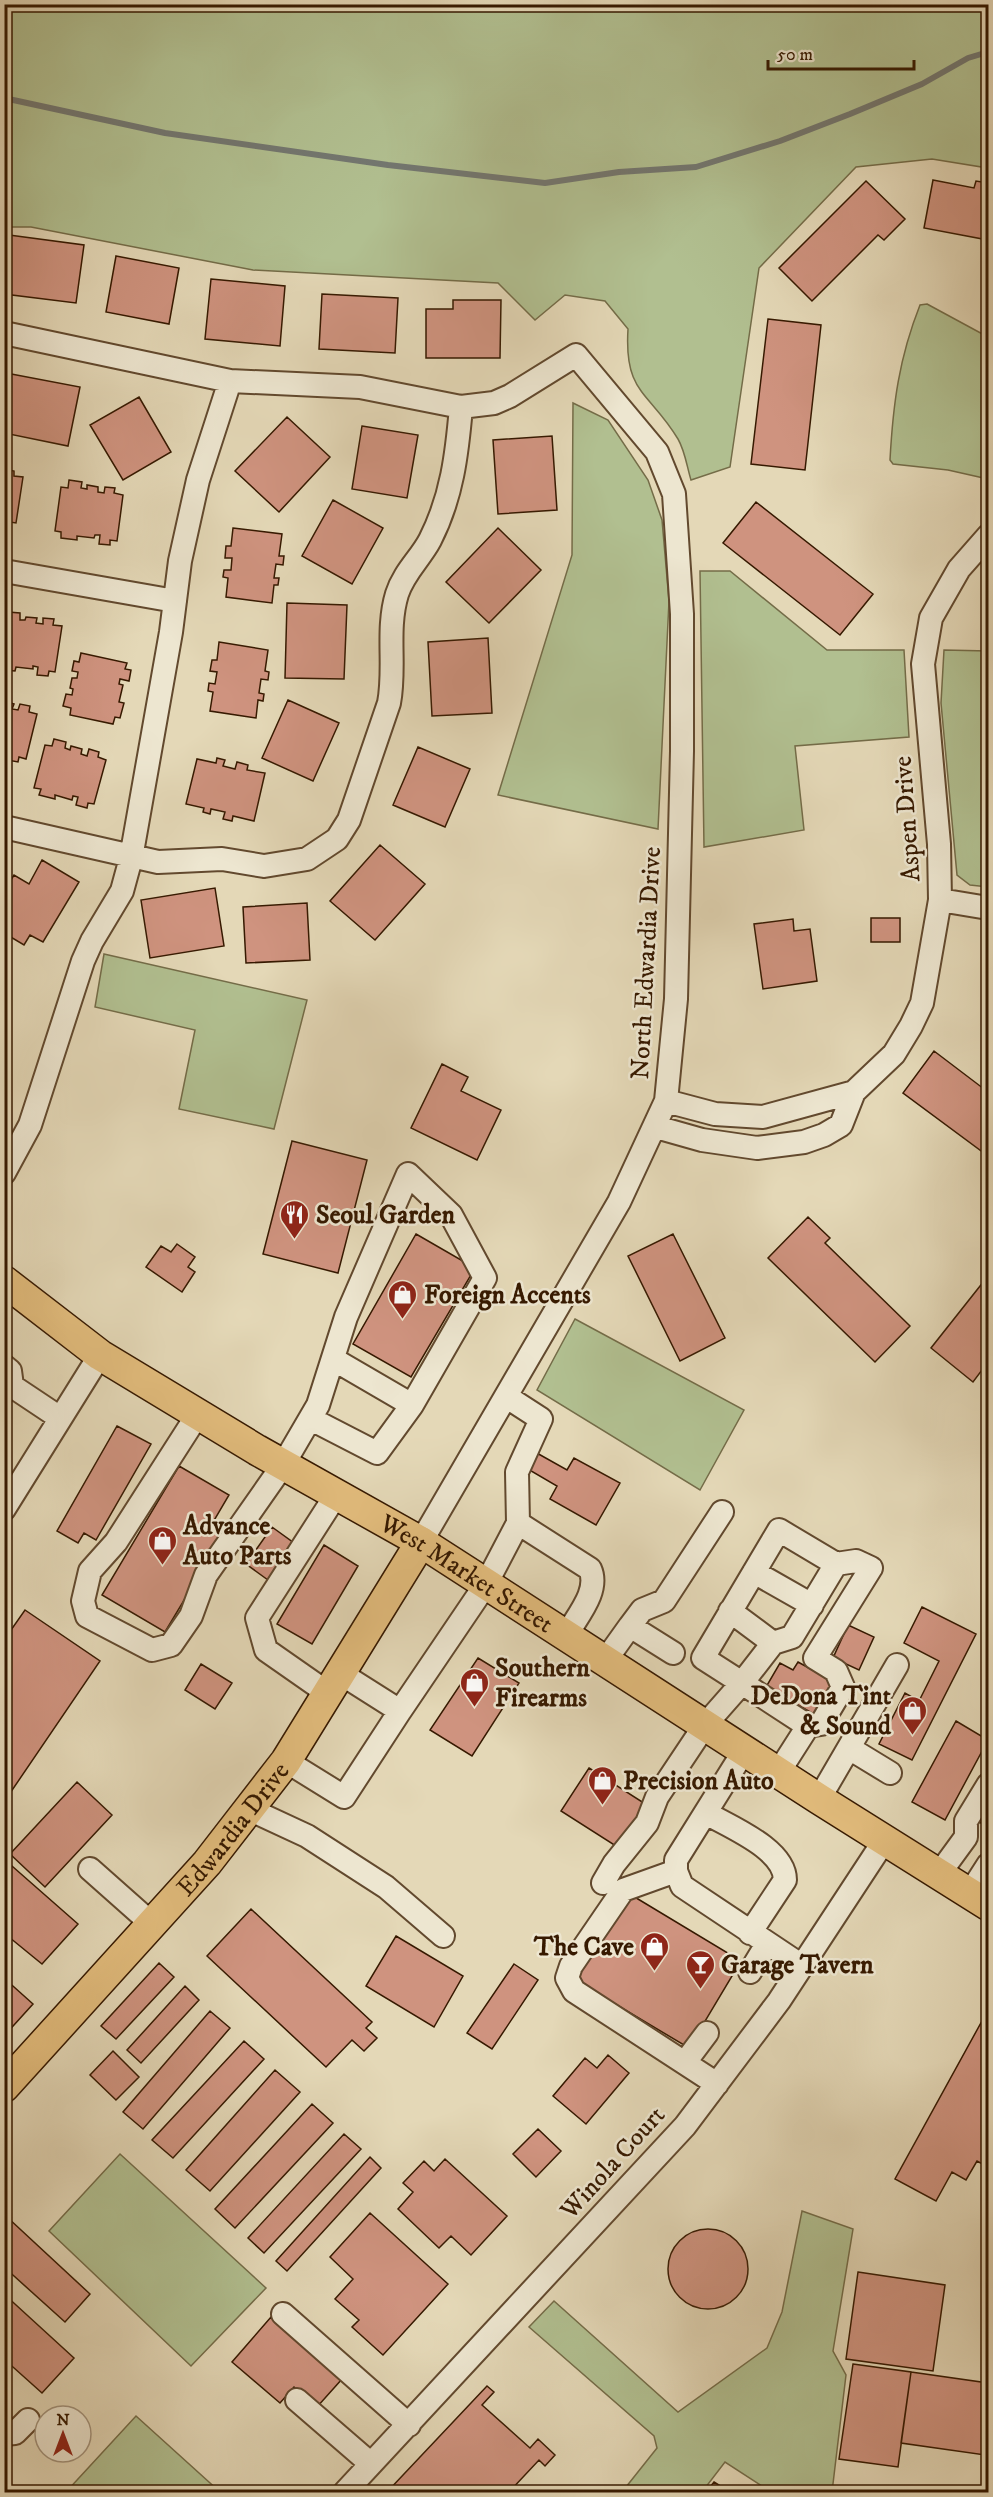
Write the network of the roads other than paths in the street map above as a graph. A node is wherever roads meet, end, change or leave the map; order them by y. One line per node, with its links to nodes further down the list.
1 (4, 333): 2 (street)
2 (230, 381): 3 (street); 6 (street)
3 (461, 407): 8 (street); 12 (street, North Edwardia Drive)
4 (988, 536): 9 (street, Aspen Drive)
5 (4, 571): 6 (street)
6 (175, 601): 8 (street)
7 (4, 827): 8 (street)
8 (131, 858): 14 (street)
9 (940, 900): 10 (street); 11 (street, Aspen Drive)
10 (988, 908)
11 (854, 1092): 12 (street, Aspen Drive); 13 (street, Aspen Drive)
12 (666, 1101): 13 (street, North Edwardia Drive)
13 (656, 1127): 19 (street, North Edwardia Drive)
14 (4, 1173)
15 (4, 1281): 16 (main road, West Market Street)
16 (100, 1355): 21 (main road, West Market Street); 22 (street)
17 (333, 1359): 20 (street); 20 (street); 23 (street)
18 (7, 1382): 22 (street)
19 (507, 1397): 28 (street); 29 (street, North Edwardia Drive)
20 (412, 1405): 23 (street)
21 (198, 1414): 24 (main road, West Market Street); 24 (street)
22 (60, 1418): 26 (street)
23 (310, 1419): 24 (street)
24 (283, 1465): 25 (main road, West Market Street)
25 (336, 1495): 29 (main road, West Market Street); 41 (street)
26 (5, 1507)
27 (722, 1512): 35 (street)
28 (518, 1523): 32 (street); 36 (street)
29 (421, 1542): 32 (main road, West Market Street); 41 (main road, Edwardia Drive)
30 (836, 1564): 31 (street); 33 (street); 45 (street)
31 (754, 1572): 33 (street); 34 (street)
32 (486, 1584): 36 (main road, West Market Street); 43 (street)
33 (812, 1605): 37 (street)
34 (730, 1611): 37 (street); 42 (street)
35 (630, 1626): 38 (street); 39 (street)
36 (566, 1636): 39 (main road, West Market Street)
37 (773, 1643): 42 (street)
38 (673, 1653)
39 (605, 1661): 44 (main road, West Market Street)
40 (897, 1665): 46 (street)
41 (334, 1683): 43 (street); 48 (main road, Edwardia Drive)
42 (742, 1683): 44 (street); 45 (street)
43 (400, 1711): 48 (street)
44 (705, 1725): 47 (main road, West Market Street); 60 (street)
45 (808, 1726): 49 (street)
46 (849, 1748): 50 (street); 52 (street)
47 (744, 1751): 49 (main road, West Market Street); 54 (street)
48 (286, 1761): 53 (main road, Edwardia Drive)
49 (778, 1773): 52 (main road, West Market Street)
50 (890, 1773)
51 (988, 1785): 59 (street)
52 (819, 1799): 55 (main road, West Market Street)
53 (249, 1809): 62 (main road, Edwardia Drive); 63 (street)
54 (706, 1813): 58 (street); 64 (street)
55 (884, 1841): 59 (main road, West Market Street); 65 (street, Winola Court)
56 (988, 1864): 61 (street)
57 (90, 1869): 62 (street)
58 (676, 1871): 64 (street); 68 (street)
59 (939, 1874): 61 (main road, West Market Street)
60 (603, 1883)
61 (979, 1899)
62 (152, 1924): 70 (main road, Edwardia Drive)
63 (443, 1936)
64 (758, 1938): 65 (street); 66 (street)
65 (802, 1966): 69 (street, Winola Court)
66 (750, 1972)
67 (707, 2033): 68 (street)
68 (686, 2061): 69 (street)
69 (717, 2084): 74 (street, Winola Court)
70 (4, 2087)
71 (283, 2314): 74 (street)
72 (297, 2400): 76 (street)
73 (28, 2420): 75 (street)
74 (409, 2425): 76 (street, Winola Court)
75 (4, 2434)
76 (371, 2464): 77 (street, Winola Court)
77 (345, 2493)

